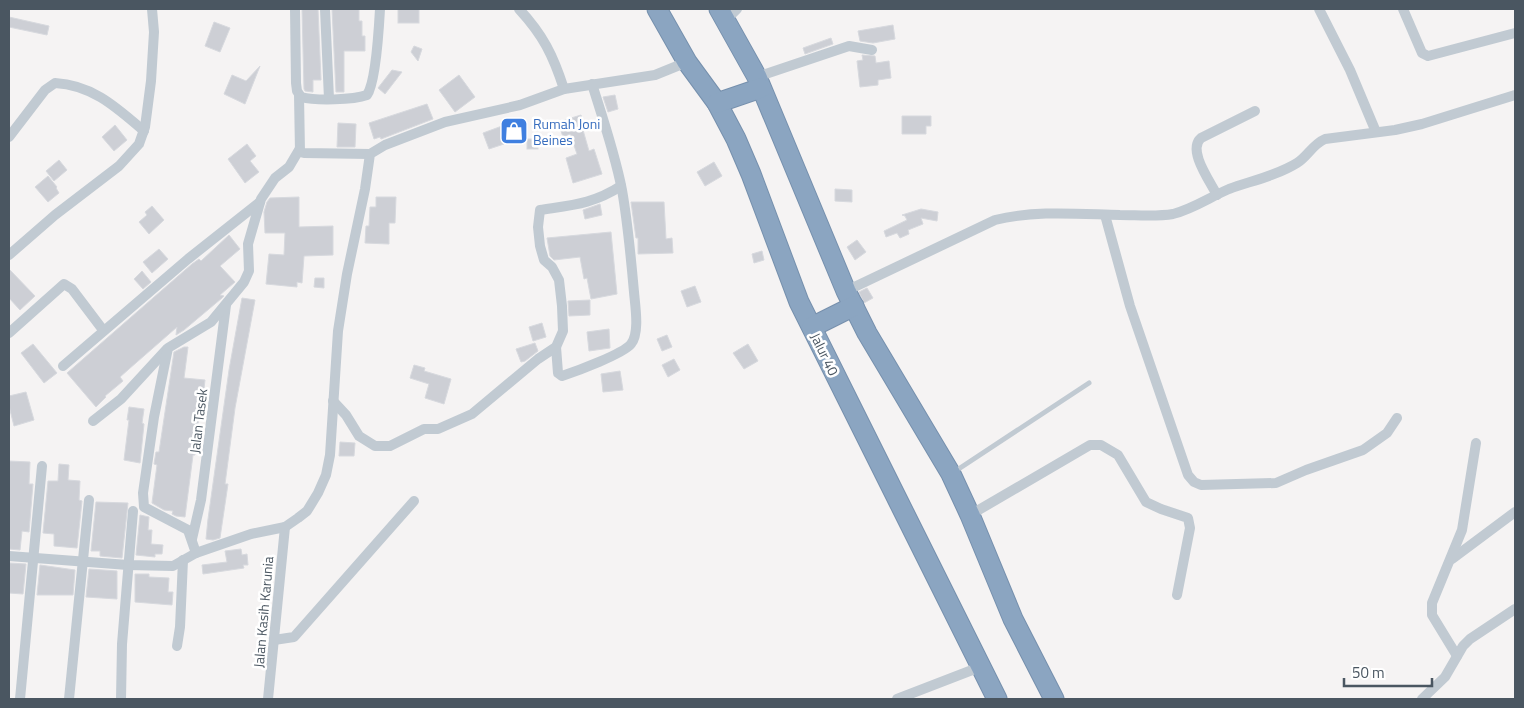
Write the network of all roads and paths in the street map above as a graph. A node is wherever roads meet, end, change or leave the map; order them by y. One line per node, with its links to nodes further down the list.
1 (152, 9): 21 (street)
2 (295, 9): 16 (street)
3 (325, 9): 18 (street)
4 (380, 9): 18 (street)
5 (519, 9): 15 (street)
6 (657, 9): 12 (highway, Jalur 40)
7 (1320, 9): 22 (street)
8 (1403, 9): 10 (street)
9 (727, 13): 13 (highway)
10 (1515, 33)
11 (872, 50): 13 (street)
12 (687, 62): 14 (street); 19 (highway, Jalur 40)
13 (759, 82): 19 (highway); 31 (highway)
14 (592, 84): 15 (street); 26 (street)
15 (564, 89): 25 (street)
16 (299, 95): 18 (street); 24 (street)
17 (1515, 95): 22 (street)
18 (329, 99)
19 (717, 104): 33 (highway, Jalur 40)
20 (1255, 110): 27 (street)
21 (144, 131): 23 (street); 30 (street)
22 (1376, 132): 27 (street)
23 (9, 137)
24 (299, 150): 25 (street); 28 (street)
25 (370, 154): 40 (street)
26 (621, 186): 36 (street); 36 (street)
27 (1217, 195): 29 (street)
28 (260, 202): 32 (street); 34 (street)
29 (1105, 215): 31 (street); 41 (street)
30 (9, 256)
31 (850, 299): 33 (highway); 45 (highway)
32 (226, 305): 37 (street); 52 (street, Jalan Tasek)
33 (812, 327): 65 (highway, Jalur 40)
34 (103, 330): 35 (street); 38 (street)
35 (9, 333)
36 (556, 347): 40 (street)
37 (168, 348): 42 (street); 52 (street)
38 (63, 366)
39 (1089, 383): 45 (lane)
40 (333, 401): 51 (street)
41 (1397, 418)
42 (93, 421)
43 (1476, 443): 57 (street)
44 (42, 466): 55 (street)
45 (951, 474): 50 (highway)
46 (90, 500): 58 (street)
47 (414, 501): 62 (street)
48 (133, 511): 59 (street)
49 (1515, 512): 57 (street)
50 (970, 515): 60 (street); 72 (highway)
51 (285, 527): 53 (street); 62 (street, Jalan Kasih Karunia)
52 (191, 540): 53 (street)
53 (196, 553): 56 (street)
54 (9, 556): 55 (street)
55 (32, 559): 58 (street); 66 (street)
56 (183, 560): 59 (street); 63 (street)
57 (1451, 560): 64 (street)
58 (84, 562): 59 (street); 67 (street)
59 (128, 565): 68 (street)
60 (1178, 595)
61 (1515, 608): 64 (street)
62 (274, 640): 69 (street, Jalan Kasih Karunia)
63 (177, 646)
64 (1457, 656): 73 (street)
65 (980, 667): 70 (street); 71 (highway, Jalur 40)
66 (20, 699)
67 (69, 699)
68 (121, 699)
69 (268, 699)
70 (897, 699)
71 (997, 699)
72 (1054, 699)
73 (1422, 699)

